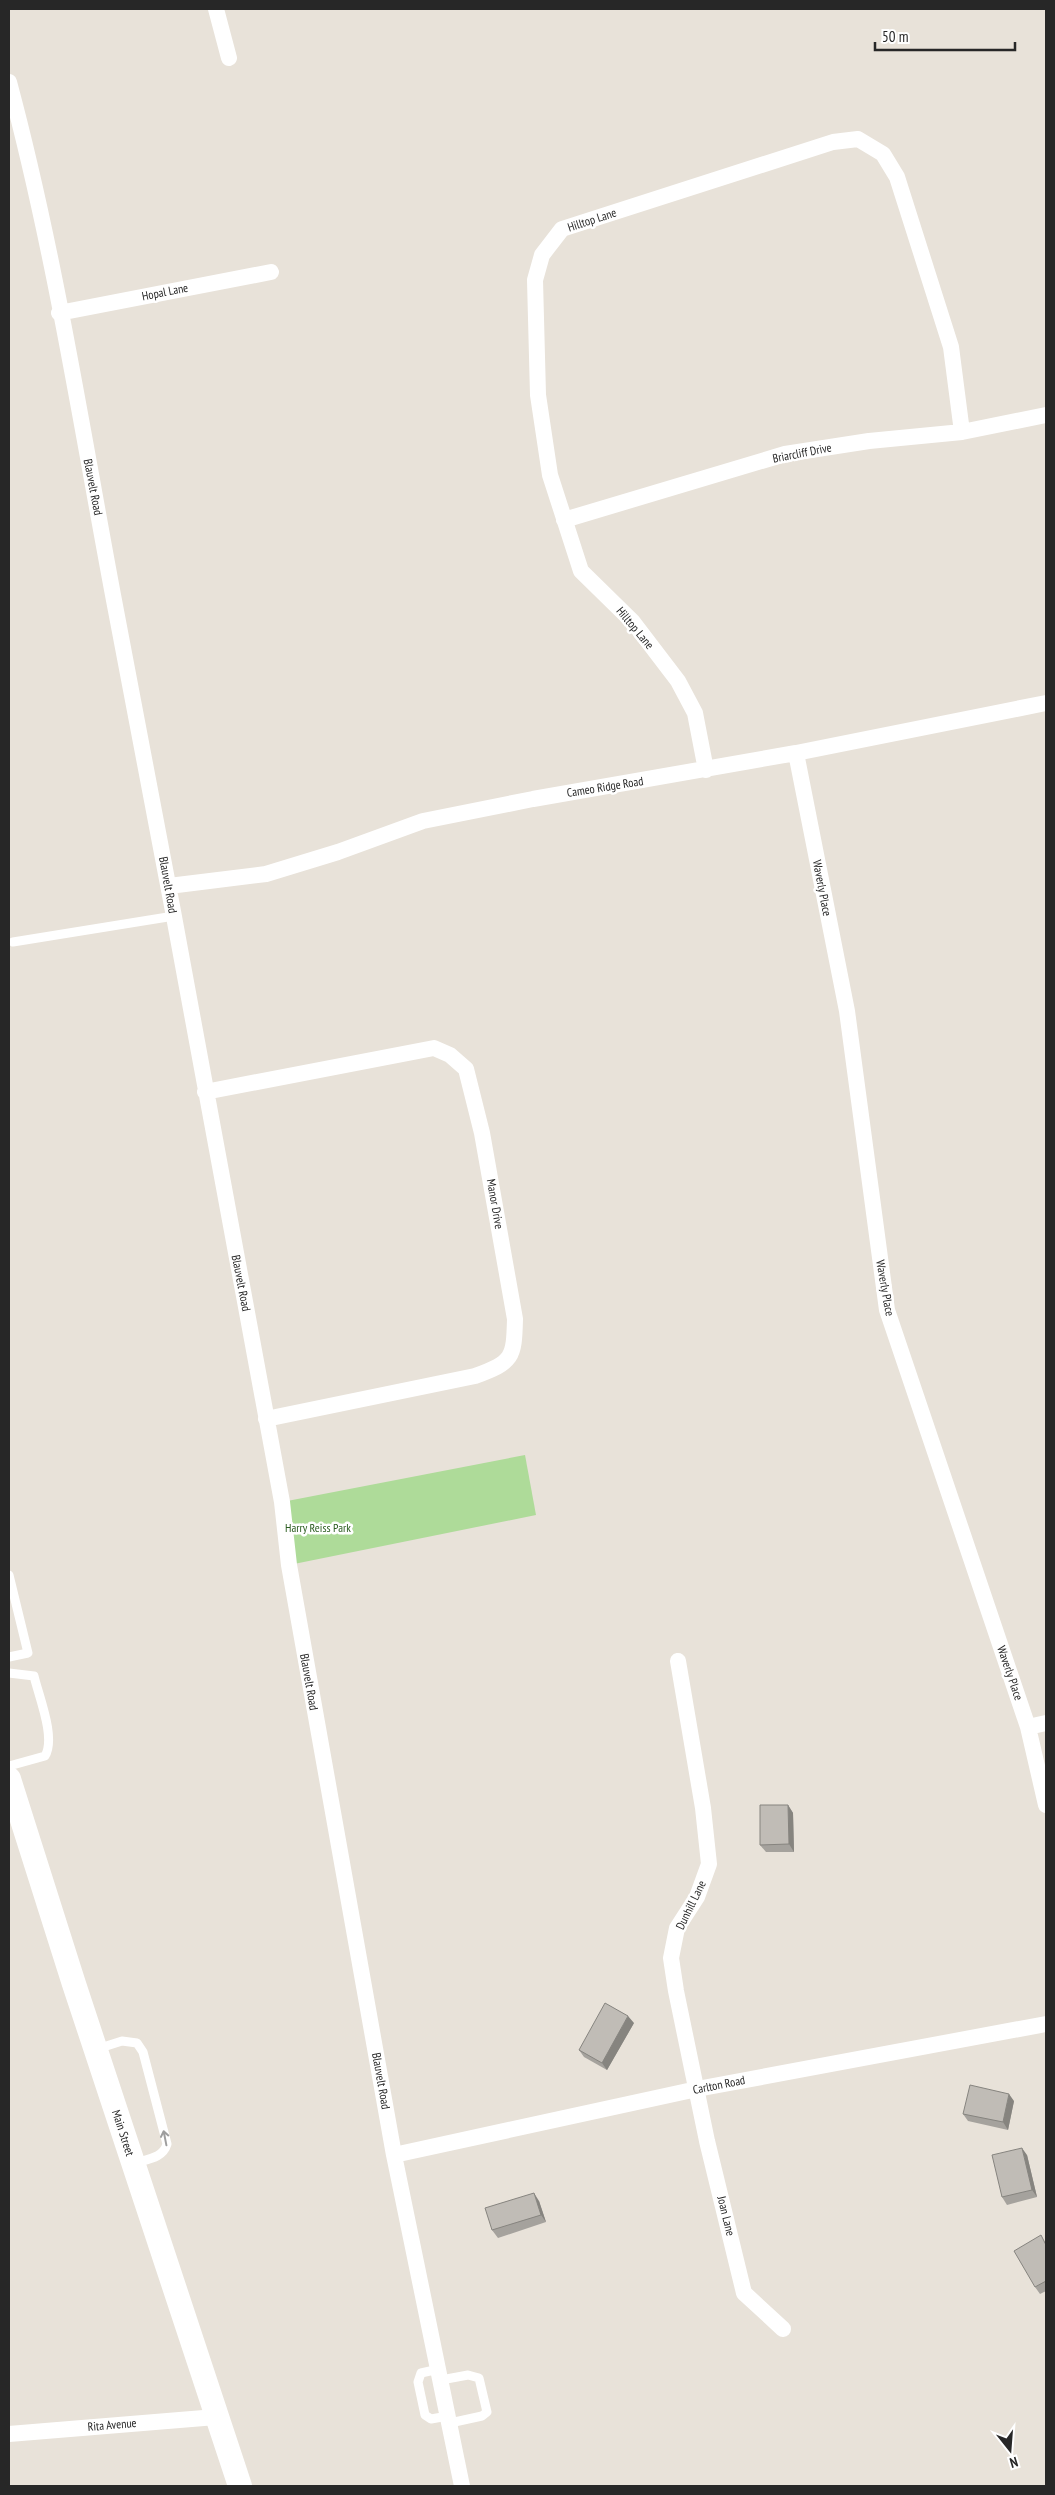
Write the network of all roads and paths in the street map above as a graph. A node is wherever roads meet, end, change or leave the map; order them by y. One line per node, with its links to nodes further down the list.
1 (216, 9): 2 (street)
2 (229, 58)
3 (9, 82): 5 (street, Blauvelt Road)
4 (271, 272): 5 (street, Hopal Lane)
5 (59, 313): 12 (street, Blauvelt Road)
6 (1046, 414): 7 (street, Briarcliff Drive)
7 (962, 432): 8 (street, Briarcliff Drive); 8 (street, Hilltop Lane)
8 (564, 520): 11 (street, Hilltop Lane)
9 (1046, 703): 10 (street, Cameo Ridge Road)
10 (796, 753): 11 (street, Cameo Ridge Road); 22 (street, Waverly Place)
11 (706, 770): 12 (street, Cameo Ridge Road)
12 (169, 886): 13 (street, Blauvelt Road)
13 (174, 916): 14 (lane); 15 (street, Blauvelt Road)
14 (13, 942)
15 (206, 1092): 16 (street, Blauvelt Road); 16 (street, Manor Drive)
16 (266, 1419): 29 (street, Blauvelt Road)
17 (9, 1575): 18 (lane)
18 (9, 1657)
19 (678, 1661): 28 (street, Dunhill Lane)
20 (9, 1672): 23 (lane)
21 (1046, 1723): 22 (street)
22 (1028, 1727): 25 (street, Waverly Place)
23 (9, 1766)
24 (9, 1779): 27 (main road, Main Street)
25 (1046, 1806)
26 (1046, 2024): 28 (street, Carlton Road)
27 (95, 2050): 30 (main road, Main Street); 30 (lane, one-way to 27)
28 (697, 2089): 29 (street, Carlton Road); 31 (street, Joan Lane)
29 (394, 2155): 32 (street, Blauvelt Road)
30 (133, 2163): 33 (main road, Main Street)
31 (782, 2329)
32 (440, 2375): 34 (street, Blauvelt Road); 34 (lane); 34 (lane)
33 (216, 2417): 35 (street, Rita Avenue); 36 (main road, Main Street)
34 (449, 2420): 37 (street, Blauvelt Road)
35 (9, 2434)
36 (240, 2486)
37 (462, 2486)

